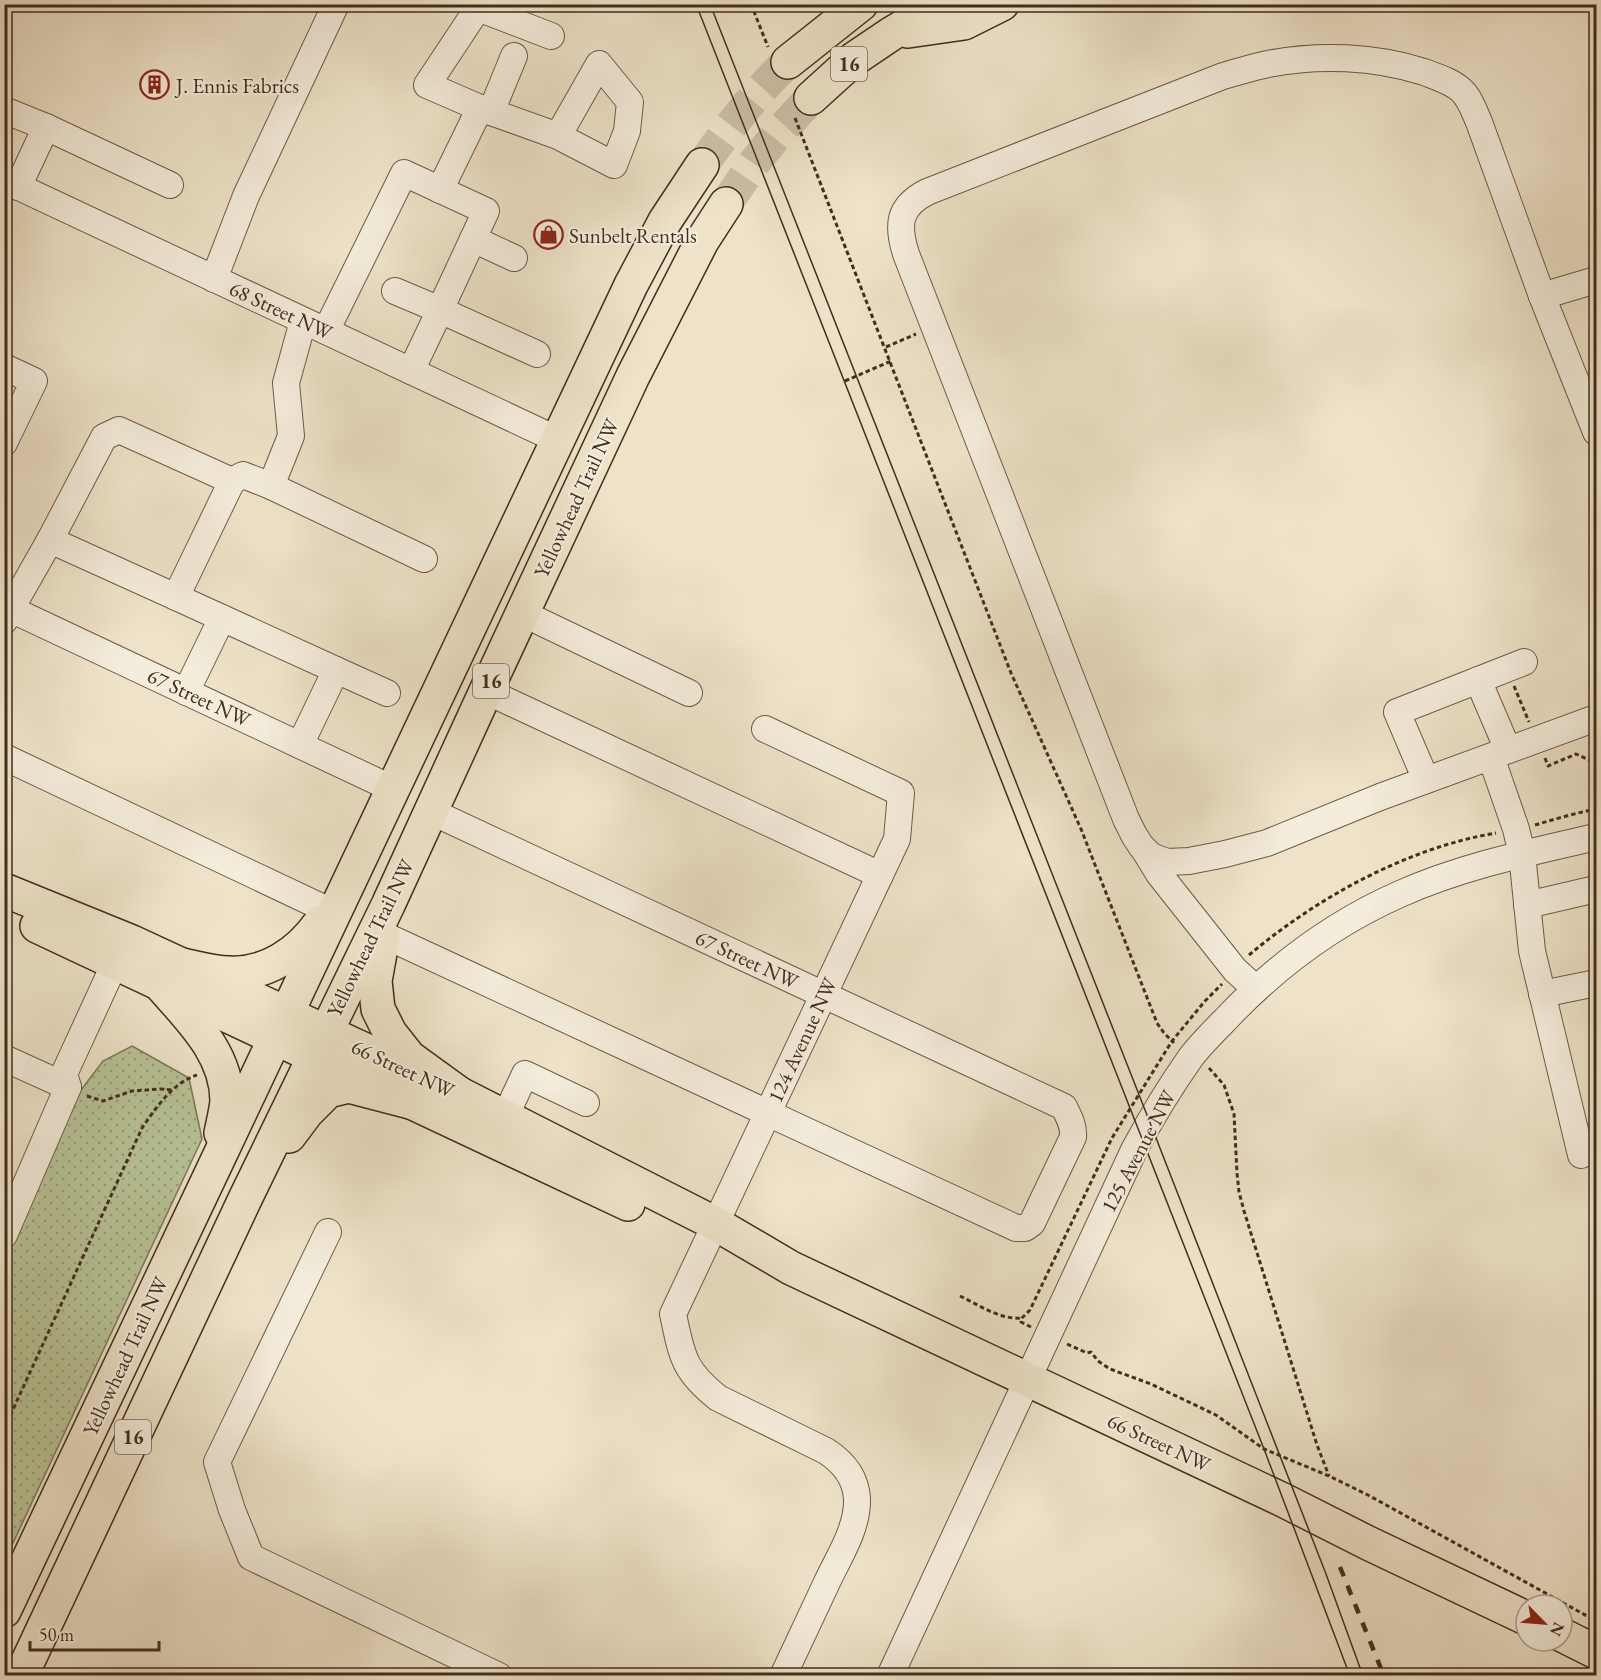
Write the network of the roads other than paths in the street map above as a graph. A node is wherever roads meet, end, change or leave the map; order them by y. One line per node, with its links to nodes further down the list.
1 (336, 4): 21 (street)
2 (941, 4): 5 (main road, 16)
3 (1002, 4): 5 (main road)
4 (858, 6): 8 (main road, 16)
5 (891, 34): 9 (main road, 16)
6 (551, 36): 11 (street)
7 (514, 56): 11 (street)
8 (780, 58)
9 (803, 108)
10 (4, 110): 12 (street)
11 (486, 110): 13 (street); 17 (street)
12 (46, 127): 15 (street); 16 (street)
13 (558, 136)
14 (702, 165): 31 (main road, Yellowhead Trail NW / 16)
15 (11, 184): 21 (street, 68 Street NW)
16 (170, 185)
17 (440, 190): 19 (street); 26 (street)
18 (726, 204): 39 (main road, Yellowhead Trail NW / 16)
19 (473, 239): 20 (street); 25 (street)
20 (514, 258)
21 (214, 279): 26 (street, 68 Street NW)
22 (1596, 280): 24 (street)
23 (395, 291): 25 (street)
24 (1542, 296): 30 (street); 57 (street)
25 (440, 310): 27 (street); 29 (street)
26 (315, 326): 29 (street, 68 Street NW); 34 (street)
27 (537, 354)
28 (4, 367): 32 (street)
29 (411, 371): 31 (street, 68 Street NW)
30 (1596, 432)
31 (558, 441): 54 (main road, Yellowhead Trail NW / 16)
32 (4, 443)
33 (232, 481): 34 (street); 35 (street); 37 (street)
34 (271, 486): 36 (street)
35 (50, 540): 37 (street); 38 (street)
36 (424, 559)
37 (176, 597): 40 (street)
38 (7, 612): 45 (street, 67 Street NW)
39 (522, 613): 44 (main road, Yellowhead Trail NW / 16); 47 (street)
40 (222, 618): 42 (street); 45 (street)
41 (1524, 662): 43 (street)
42 (336, 670): 46 (street); 50 (street)
43 (1478, 680): 51 (street); 53 (street)
44 (486, 691): 55 (main road, Yellowhead Trail NW / 16); 59 (street)
45 (186, 692): 50 (street, 67 Street NW)
46 (387, 693)
47 (690, 693)
48 (1596, 718): 51 (street)
49 (765, 729): 59 (street, 124 Avenue NW)
50 (300, 745): 54 (street, 67 Street NW)
51 (1499, 754): 53 (street); 58 (street)
52 (4, 757): 64 (street)
53 (1426, 780): 57 (street)
54 (393, 789): 64 (main road, Yellowhead Trail NW / 16)
55 (430, 811): 65 (main road, Yellowhead Trail NW / 16); 71 (street, 67 Street NW)
56 (1596, 837): 58 (street, 125 Avenue NW)
57 (1141, 846): 69 (street)
58 (1522, 855): 62 (street); 69 (street, 125 Avenue NW)
59 (880, 875): 71 (street, 124 Avenue NW)
60 (1596, 889): 62 (street)
61 (4, 890): 67 (main road, 66 Street NW)
62 (1527, 905): 70 (street)
63 (4, 909): 66 (main road, 66 Street NW)
64 (332, 911): 67 (main road); 72 (main road, Yellowhead Trail NW / 16)
65 (382, 924): 73 (main road, Yellowhead Trail NW / 16); 76 (main road); 79 (street)
66 (115, 963): 67 (main road, 66 Street NW); 75 (street)
67 (168, 974): 72 (main road, 66 Street NW); 82 (main road)
68 (1596, 983): 70 (street)
69 (1256, 989): 88 (street, 125 Avenue NW)
70 (1542, 994): 81 (street)
71 (824, 995): 79 (street, 124 Avenue NW); 79 (street, 67 Street NW)
72 (282, 1026): 73 (main road, 66 Street NW); 82 (main road, Yellowhead Trail NW / 16)
73 (319, 1044): 76 (main road, 66 Street NW); 78 (main road, 66 Street NW); 83 (main road, Yellowhead Trail NW / 16)
74 (4, 1058): 75 (street)
75 (68, 1088): 84 (street)
76 (460, 1094): 80 (main road, 66 Street NW)
77 (586, 1103): 80 (street)
78 (418, 1104): 83 (main road); 86 (main road, 66 Street NW)
79 (768, 1113): 86 (street, 124 Avenue NW)
80 (505, 1117): 86 (main road, 66 Street NW)
81 (1581, 1155)
82 (216, 1163): 89 (main road, Yellowhead Trail NW / 16)
83 (245, 1199): 93 (main road, Yellowhead Trail NW / 16)
84 (10, 1207): 87 (street)
85 (328, 1232): 94 (street)
86 (711, 1233): 88 (main road, 66 Street NW); 95 (street, 124 Avenue NW)
87 (4, 1235)
88 (1028, 1380): 90 (main road, 66 Street NW); 96 (street, 125 Avenue NW)
89 (4, 1611)
90 (1514, 1612)
91 (1574, 1641): 92 (main road)
92 (1596, 1652)
93 (21, 1676)
94 (499, 1676)
95 (783, 1676)
96 (890, 1676)

